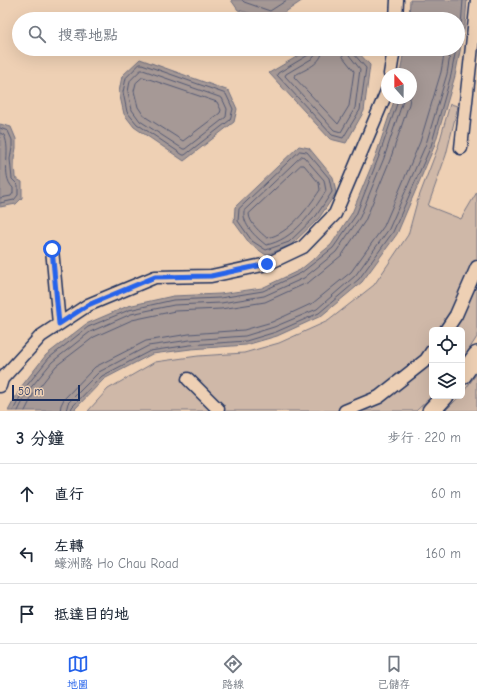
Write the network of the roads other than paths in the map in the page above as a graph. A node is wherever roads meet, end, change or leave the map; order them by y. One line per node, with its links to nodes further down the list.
1 (397, 0): 3 (street)
2 (476, 0): 7 (street)
3 (396, 12)
4 (393, 56): 5 (street)
5 (391, 68)
6 (382, 104): 10 (street)
7 (461, 148)
8 (52, 249): 10 (street)
9 (477, 267): 11 (street)
10 (59, 324): 16 (street)
11 (448, 327)
12 (477, 355): 14 (highway)
13 (429, 356): 19 (street)
14 (465, 372)
15 (188, 379): 18 (street)
16 (0, 386)
17 (442, 399): 20 (highway)
18 (217, 410)
19 (345, 411)
20 (431, 411)

